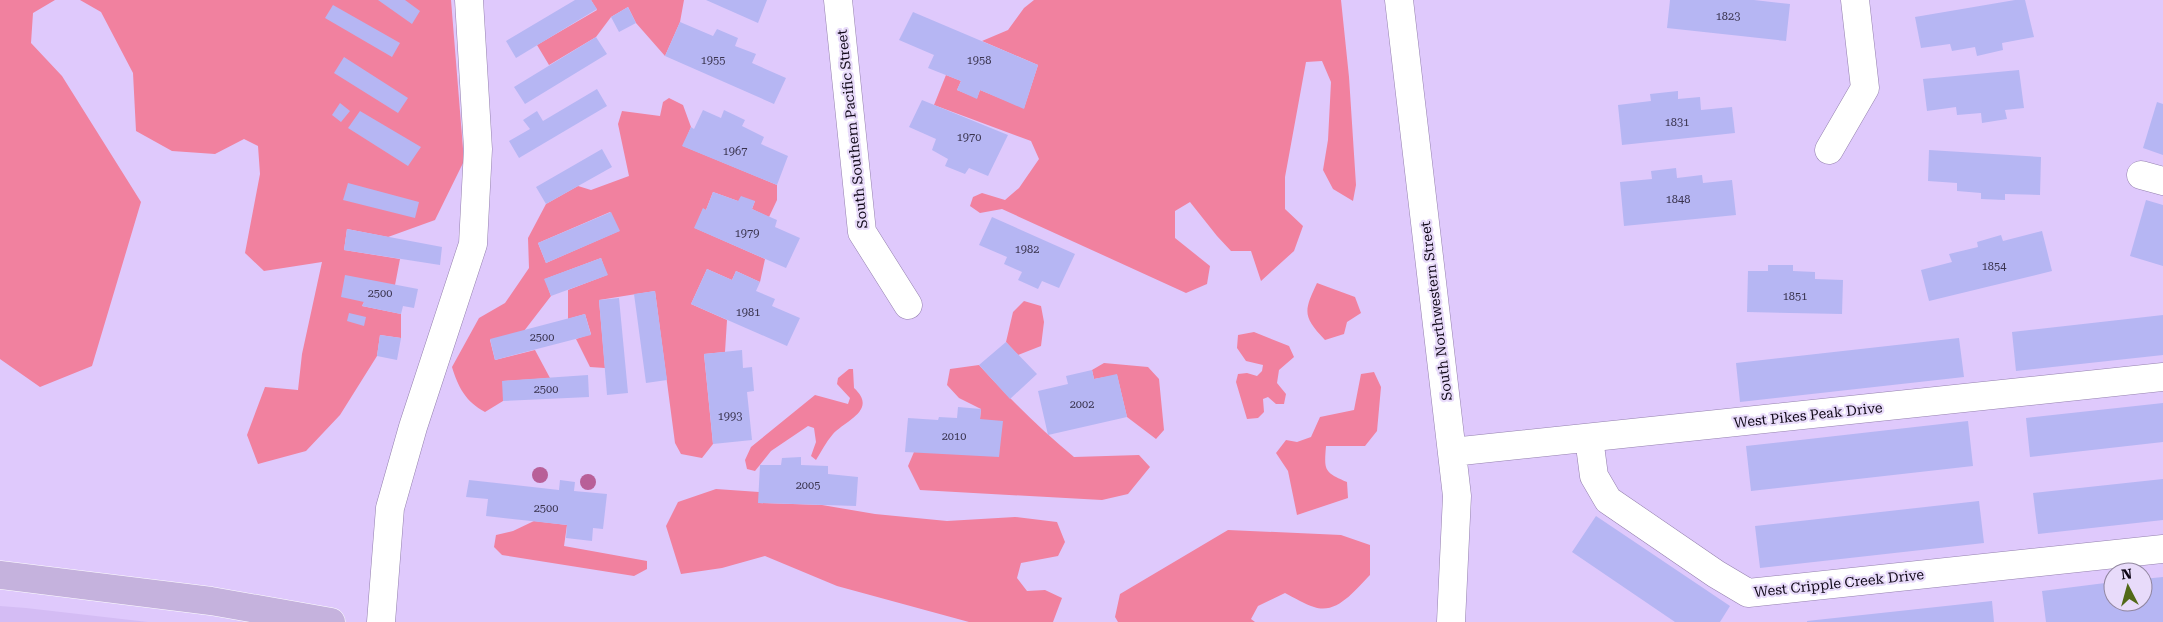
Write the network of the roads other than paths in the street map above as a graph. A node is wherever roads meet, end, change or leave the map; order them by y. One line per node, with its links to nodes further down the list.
1 (469, 0): 13 (street)
2 (838, 0): 6 (street, South Southern Pacific Street)
3 (1399, 0): 9 (street, South Northwestern Street)
4 (1855, 0): 5 (street)
5 (1829, 150)
6 (908, 306)
7 (2163, 377): 8 (street, West Pikes Peak Drive)
8 (1589, 438): 9 (street, West Pikes Peak Drive); 10 (street, West Cripple Creek Drive)
9 (1452, 452): 14 (street, South Northwestern Street)
10 (2163, 548)
11 (0, 576): 12 (main road)
12 (331, 622)
13 (381, 622)
14 (1451, 622)

